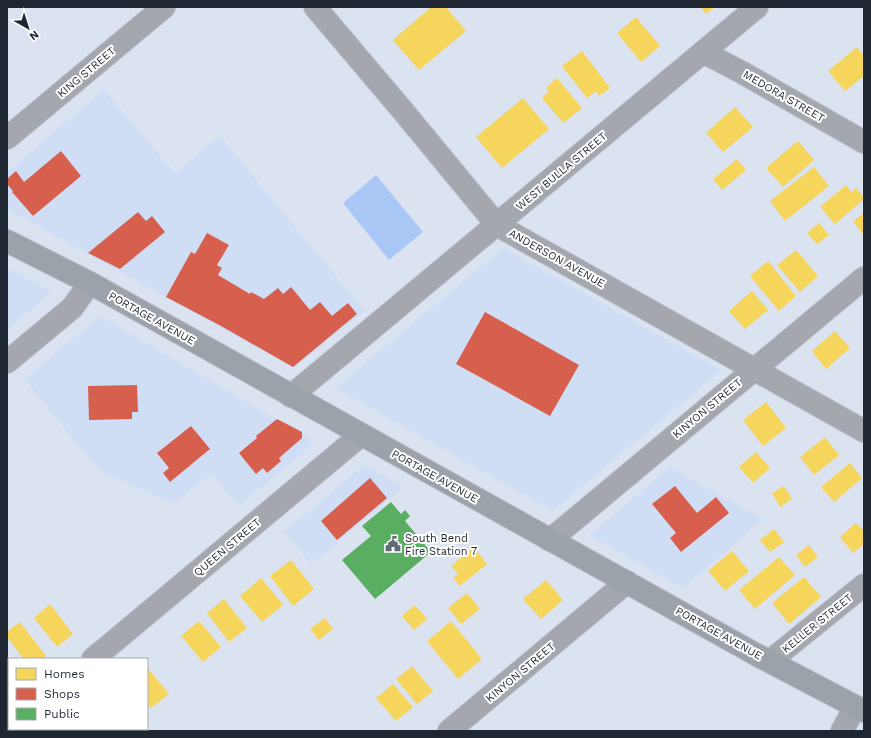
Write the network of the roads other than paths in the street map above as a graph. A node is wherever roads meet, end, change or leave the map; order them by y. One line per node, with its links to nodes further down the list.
1 (164, 7): 5 (street, KING STREET)
2 (315, 7): 7 (street, ANDERSON AVENUE)
3 (757, 7): 4 (street, WEST BULLA STREET)
4 (703, 52): 6 (street, MEDORA STREET); 7 (street, WEST BULLA STREET)
5 (7, 138)
6 (864, 142)
7 (497, 225): 12 (street, ANDERSON AVENUE); 13 (street, WEST BULLA STREET)
8 (7, 241): 10 (main road, PORTAGE AVENUE)
9 (864, 278): 12 (street, KINYON STREET)
10 (90, 283): 11 (street); 13 (main road, PORTAGE AVENUE)
11 (7, 362)
12 (754, 369): 14 (street, ANDERSON AVENUE); 16 (street, KINYON STREET)
13 (292, 396): 15 (main road, PORTAGE AVENUE)
14 (864, 431)
15 (361, 435): 16 (main road, PORTAGE AVENUE); 19 (street, QUEEN STREET)
16 (550, 540): 17 (main road, PORTAGE AVENUE)
17 (627, 582): 20 (main road, PORTAGE AVENUE); 22 (street, KINYON STREET)
18 (864, 585): 20 (street, KELLER STREET)
19 (94, 658)
20 (770, 661): 21 (main road, PORTAGE AVENUE)
21 (860, 709): 23 (street)
22 (449, 731)
23 (842, 731)

